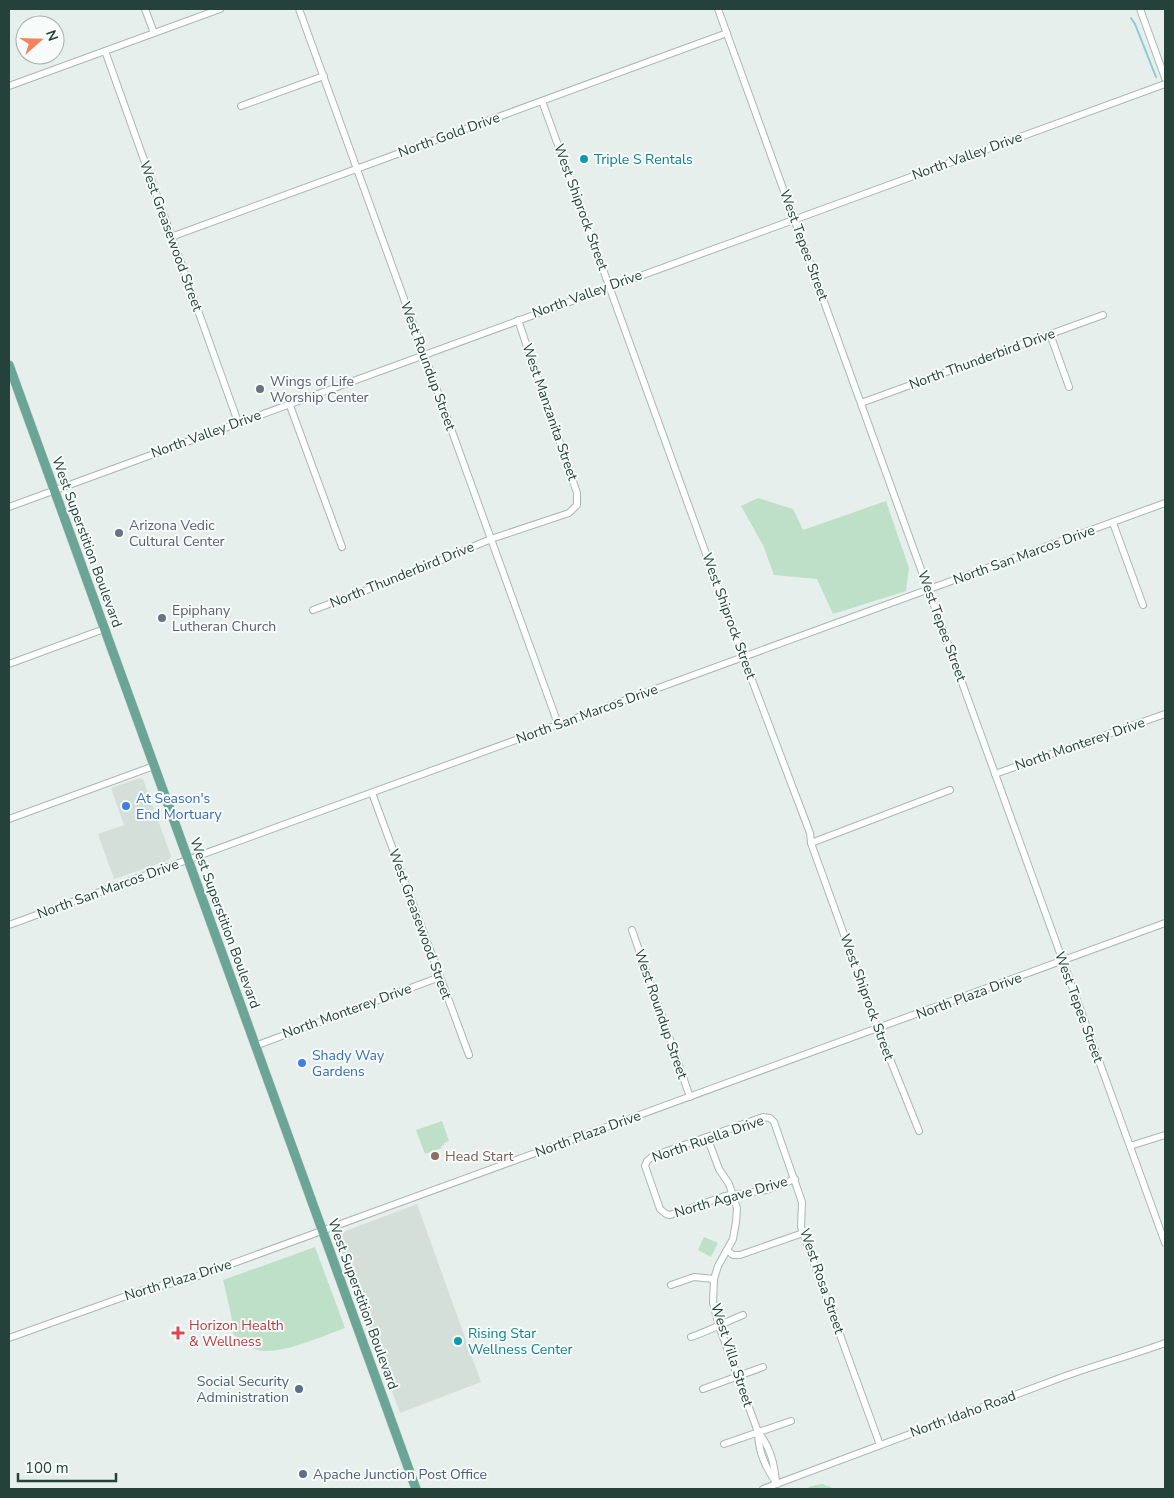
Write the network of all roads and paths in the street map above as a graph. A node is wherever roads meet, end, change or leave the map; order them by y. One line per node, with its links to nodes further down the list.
1 (145, 9): 6 (street)
2 (220, 9): 6 (street)
3 (299, 9): 9 (street, West Roundup Street)
4 (718, 9): 7 (street, West Tepee Street)
5 (1140, 9): 10 (street)
6 (154, 33): 8 (street)
7 (726, 33): 13 (street, North Gold Drive); 16 (street, West Tepee Street)
8 (104, 51): 12 (street); 17 (street, West Greasewood Street)
9 (324, 76): 14 (street); 15 (street, West Roundup Street)
10 (1165, 78)
11 (1165, 84): 16 (street, North Valley Drive)
12 (9, 86)
13 (542, 100): 15 (street, North Gold Drive); 18 (street, West Shiprock Street)
14 (241, 106)
15 (357, 168): 17 (street, North Gold Drive); 22 (street, West Roundup Street)
16 (794, 219): 18 (street, North Valley Drive); 25 (street, West Tepee Street)
17 (171, 237): 27 (street, West Greasewood Street)
18 (609, 286): 20 (street, North Valley Drive); 39 (street, West Shiprock Street)
19 (1103, 315): 21 (street, North Thunderbird Drive)
20 (518, 320): 22 (street, North Valley Drive); 30 (street, West Manzanita Street)
21 (1050, 334): 24 (street); 25 (street, North Thunderbird Drive)
22 (424, 354): 26 (street, North Valley Drive); 33 (street, West Roundup Street)
23 (9, 366): 28 (main road, West Superstition Boulevard)
24 (1069, 387)
25 (861, 402): 35 (street, West Tepee Street)
26 (289, 403): 27 (street, North Valley Drive); 34 (street)
27 (238, 422): 28 (street, North Valley Drive)
28 (54, 490): 31 (street, North Valley Drive); 38 (main road, West Superstition Boulevard)
29 (1165, 503): 32 (street, North San Marcos Drive)
30 (577, 504): 33 (street, North Thunderbird Drive)
31 (9, 507)
32 (1113, 523): 35 (street, North San Marcos Drive); 36 (street)
33 (491, 539): 37 (street, North Thunderbird Drive); 42 (street, West Roundup Street)
34 (342, 548)
35 (928, 590): 39 (street, North San Marcos Drive); 44 (street, West Tepee Street)
36 (1143, 605)
37 (314, 610)
38 (104, 629): 40 (street); 43 (main road, West Superstition Boulevard)
39 (743, 657): 42 (street, North San Marcos Drive); 48 (street, West Shiprock Street)
40 (9, 664)
41 (1165, 714): 44 (street, North Monterey Drive)
42 (558, 724): 46 (street, North San Marcos Drive)
43 (154, 766): 47 (street); 49 (main road, West Superstition Boulevard)
44 (995, 774): 53 (street, West Tepee Street)
45 (950, 790): 48 (street)
46 (372, 793): 49 (street, North San Marcos Drive); 54 (street, West Greasewood Street)
47 (9, 819)
48 (811, 843): 55 (street, West Shiprock Street)
49 (188, 860): 51 (street, North San Marcos Drive); 56 (main road, West Superstition Boulevard)
50 (1165, 923): 53 (street, North Plaza Drive)
51 (9, 925)
52 (632, 930): 58 (street, West Roundup Street)
53 (1063, 961): 55 (street, North Plaza Drive); 63 (street, West Tepee Street)
54 (440, 977): 56 (street, North Monterey Drive); 57 (street, West Greasewood Street)
55 (878, 1029): 58 (street, North Plaza Drive); 60 (street, West Shiprock Street)
56 (255, 1046): 67 (main road, West Superstition Boulevard)
57 (469, 1055)
58 (690, 1097): 67 (street, North Plaza Drive)
59 (770, 1118): 62 (street, North Ruella Drive); 64 (street, West Rosa Street)
60 (919, 1131)
61 (1165, 1135): 63 (street)
62 (707, 1137): 65 (street, West Villa Street); 66 (street, North Ruella Drive)
63 (1130, 1146): 69 (street, West Tepee Street)
64 (795, 1179): 65 (street, North Agave Drive); 68 (street, West Rosa Street)
65 (733, 1194): 66 (street, North Agave Drive); 70 (street, West Villa Street)
66 (666, 1214)
67 (321, 1230): 76 (street, North Plaza Drive); 86 (main road, West Superstition Boulevard)
68 (803, 1233): 70 (street); 84 (street, West Rosa Street)
69 (1165, 1243)
70 (727, 1250): 71 (street, West Villa Street)
71 (714, 1279): 72 (street); 74 (street, West Villa Street)
72 (671, 1285)
73 (743, 1315): 74 (street)
74 (719, 1326): 75 (street); 79 (street, West Villa Street)
75 (691, 1337)
76 (9, 1338)
77 (1165, 1344): 84 (street, North Idaho Road)
78 (763, 1367): 79 (street)
79 (738, 1376): 80 (street); 82 (street, West Villa Street)
80 (702, 1389)
81 (791, 1421): 82 (street)
82 (758, 1432): 83 (street); 85 (street, West Villa Street)
83 (724, 1444)
84 (880, 1445): 85 (street, North Idaho Road)
85 (776, 1484): 87 (street, North Idaho Road)
86 (416, 1489)
87 (763, 1489)

